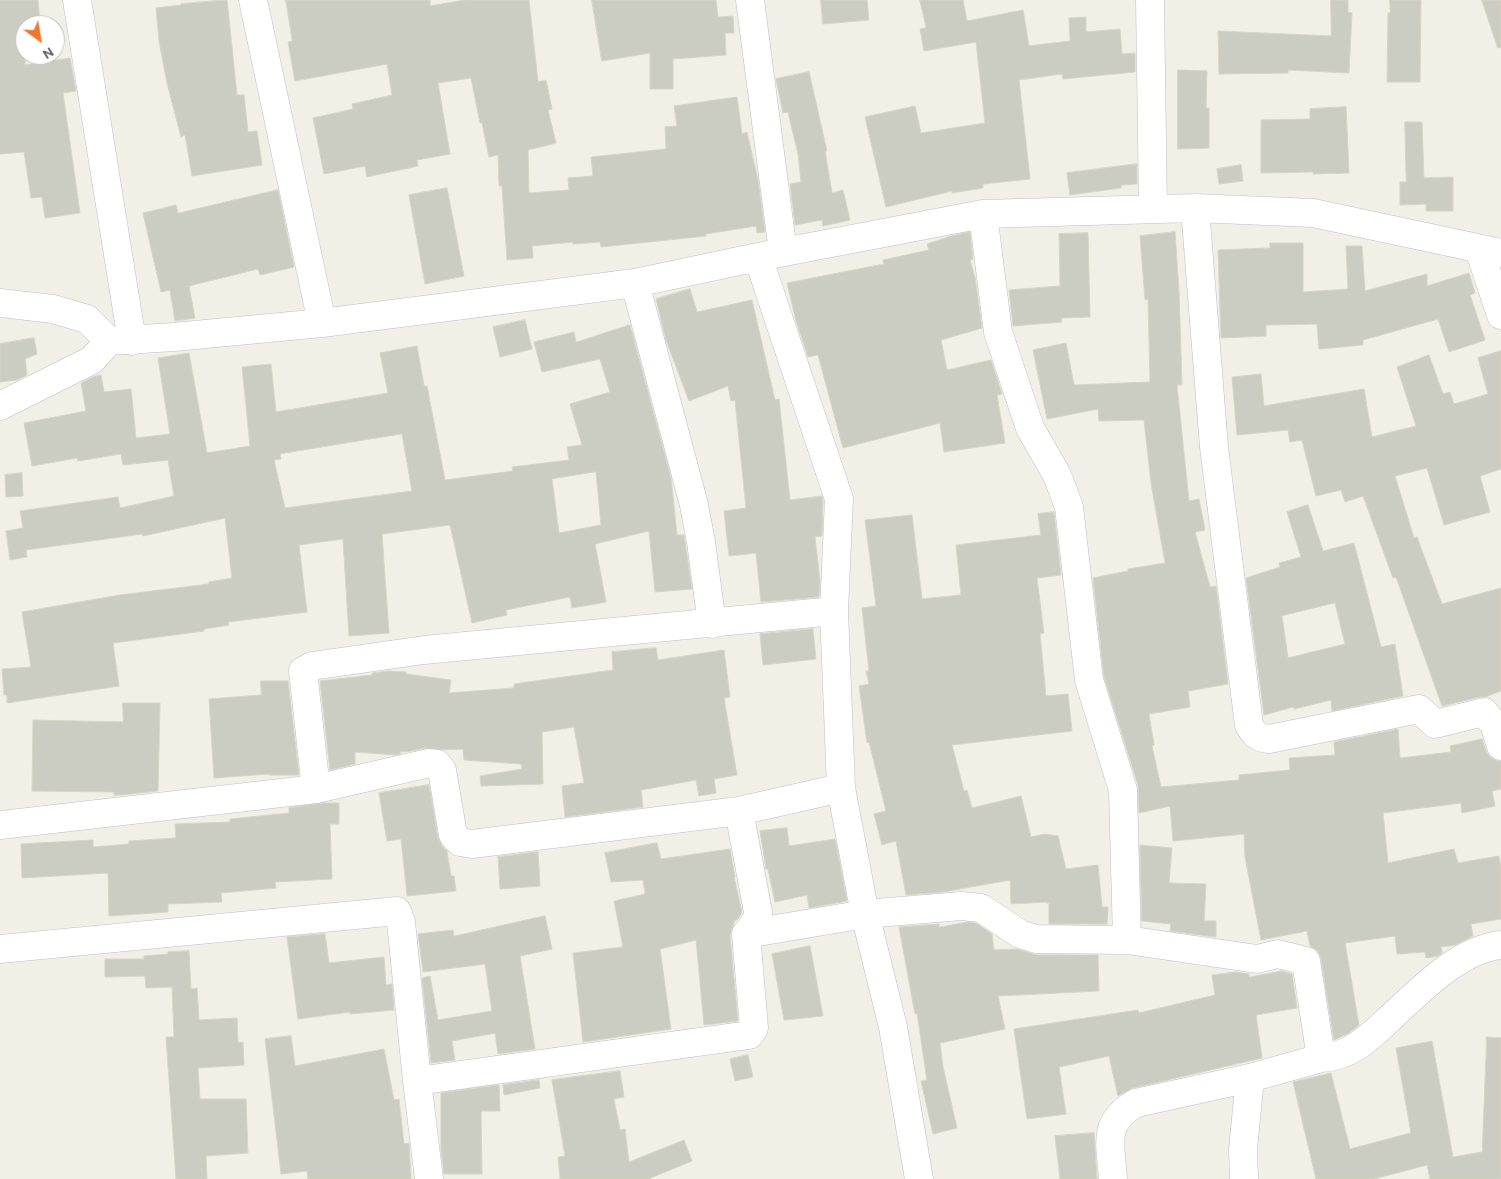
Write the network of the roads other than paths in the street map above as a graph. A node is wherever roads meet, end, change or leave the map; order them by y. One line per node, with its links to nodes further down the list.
1 (77, 0): 14 (street)
2 (253, 0): 13 (street)
3 (750, 0): 9 (street)
4 (1150, 0): 6 (street)
5 (1194, 208): 6 (street); 8 (street); 18 (street)
6 (1153, 210): 7 (street)
7 (983, 214): 9 (street); 25 (street)
8 (1490, 251): 12 (street)
9 (770, 254): 10 (street); 16 (street)
10 (636, 283): 13 (street); 17 (street)
11 (0, 303): 14 (street)
12 (1501, 315)
13 (322, 323): 14 (street)
14 (121, 341): 15 (street)
15 (0, 406)
16 (834, 611): 17 (street); 19 (street)
17 (712, 624): 20 (street)
18 (1501, 746)
19 (840, 788): 21 (street); 23 (street)
20 (316, 789): 21 (street); 22 (street)
21 (739, 811): 24 (street)
22 (0, 825)
23 (866, 914): 24 (street); 25 (street); 32 (street)
24 (746, 934): 30 (street)
25 (1127, 940): 28 (street)
26 (1501, 945): 28 (street)
27 (0, 949): 30 (street)
28 (1321, 1058): 29 (street)
29 (1250, 1078): 33 (street); 34 (street)
30 (417, 1081): 31 (street)
31 (429, 1179)
32 (919, 1179)
33 (1113, 1179)
34 (1244, 1179)

